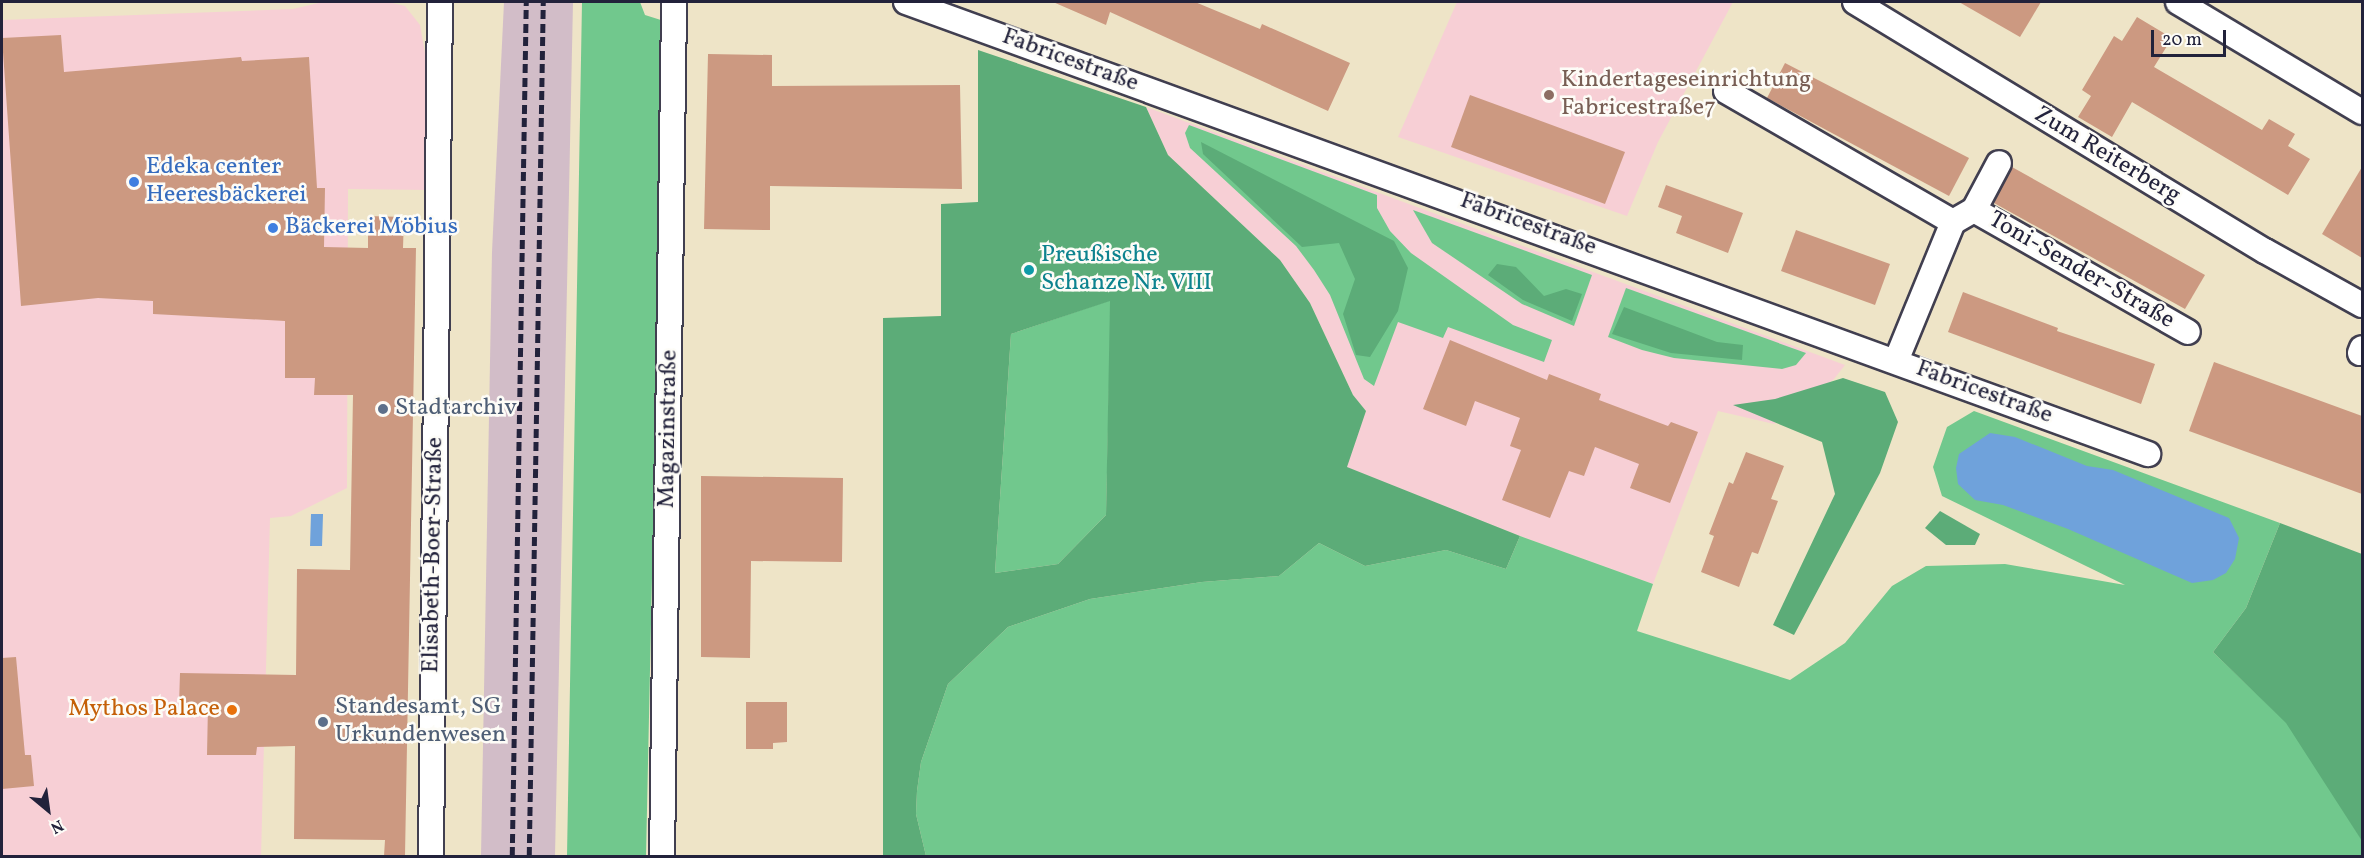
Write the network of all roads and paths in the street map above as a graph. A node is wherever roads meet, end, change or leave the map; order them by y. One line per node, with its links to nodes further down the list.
1 (440, 2): 14 (street, Elisabeth-Boer-Straße)
2 (674, 2): 15 (street, Magazinstraße)
3 (906, 2): 12 (street, Fabricestraße)
4 (1855, 2): 10 (street, Zum Reiterberg)
5 (2178, 2): 7 (street)
6 (1726, 91): 9 (street, Toni-Sender-Straße)
7 (2362, 112)
8 (1999, 163): 9 (street, Toni-Sender-Straße)
9 (1963, 216): 11 (street, Toni-Sender-Straße); 12 (street, Toni-Sender-Straße)
10 (2362, 305)
11 (2188, 332)
12 (1896, 361): 13 (street, Fabricestraße)
13 (2148, 454)
14 (431, 856)
15 (662, 856)

